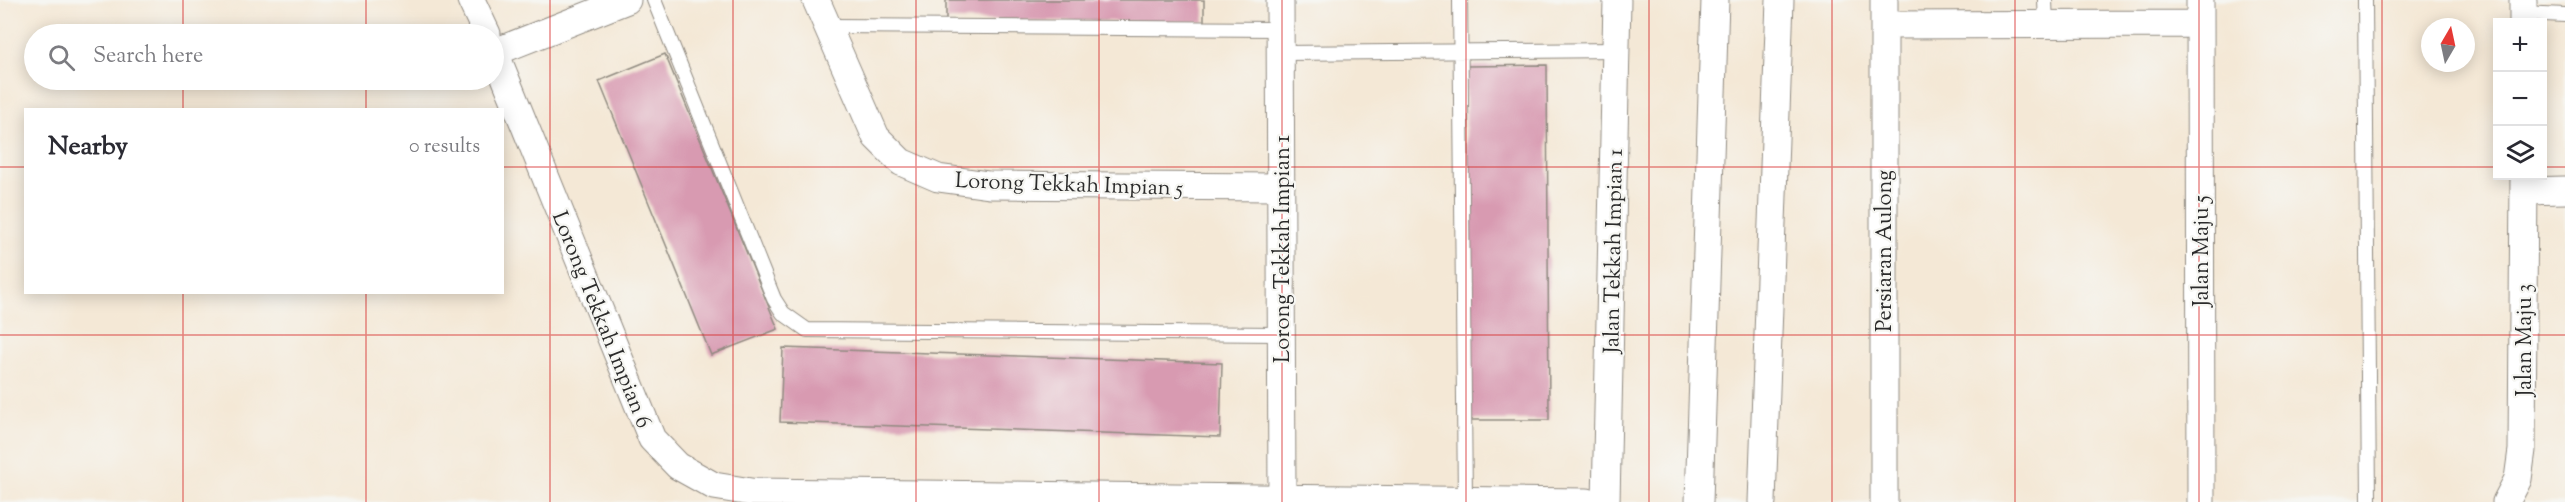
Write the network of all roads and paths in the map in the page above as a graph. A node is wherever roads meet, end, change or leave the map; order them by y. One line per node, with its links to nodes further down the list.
1 (471, 0): 16 (street, Lorong Tekkah Impian 6)
2 (627, 0): 19 (street)
3 (654, 0): 26 (lane)
4 (816, 0): 17 (street, Lorong Tekkah Impian 5)
5 (1280, 0): 18 (street, Lorong Tekkah Impian 1)
6 (1460, 0): 21 (lane)
7 (1617, 0): 20 (street, Jalan Tekkah Impian 1)
8 (1715, 0): 31 (street)
9 (1780, 0): 32 (street)
10 (2365, 0): 37 (lane)
11 (1884, 12): 12 (street); 33 (street, Persiaran Aulong)
12 (2045, 12): 13 (street)
13 (2200, 12): 35 (street, Jalan Maju 5)
14 (2523, 12): 15 (lane)
15 (2565, 15)
16 (482, 24)
17 (828, 26): 18 (lane); 24 (street, Lorong Tekkah Impian 5)
18 (1280, 41): 21 (lane); 24 (street, Lorong Tekkah Impian 1)
19 (504, 42)
20 (1617, 50): 21 (lane); 30 (street, Jalan Tekkah Impian 1)
21 (1461, 51): 28 (lane)
22 (504, 75): 27 (street, Lorong Tekkah Impian 6)
23 (2524, 183): 25 (street); 38 (street, Jalan Maju 3)
24 (1281, 187): 26 (street, Lorong Tekkah Impian 1)
25 (2565, 190)
26 (1282, 334): 27 (street, Lorong Tekkah Impian 1)
27 (1282, 499): 28 (street, Lorong Tekkah Impian 6)
28 (1465, 500): 29 (street, Lorong Tekkah Impian 6)
29 (1587, 502)
30 (1606, 502)
31 (1699, 502)
32 (1762, 502)
33 (1884, 502)
34 (2185, 502): 35 (street)
35 (2201, 502): 36 (street)
36 (2214, 502)
37 (2369, 502)
38 (2506, 502)

